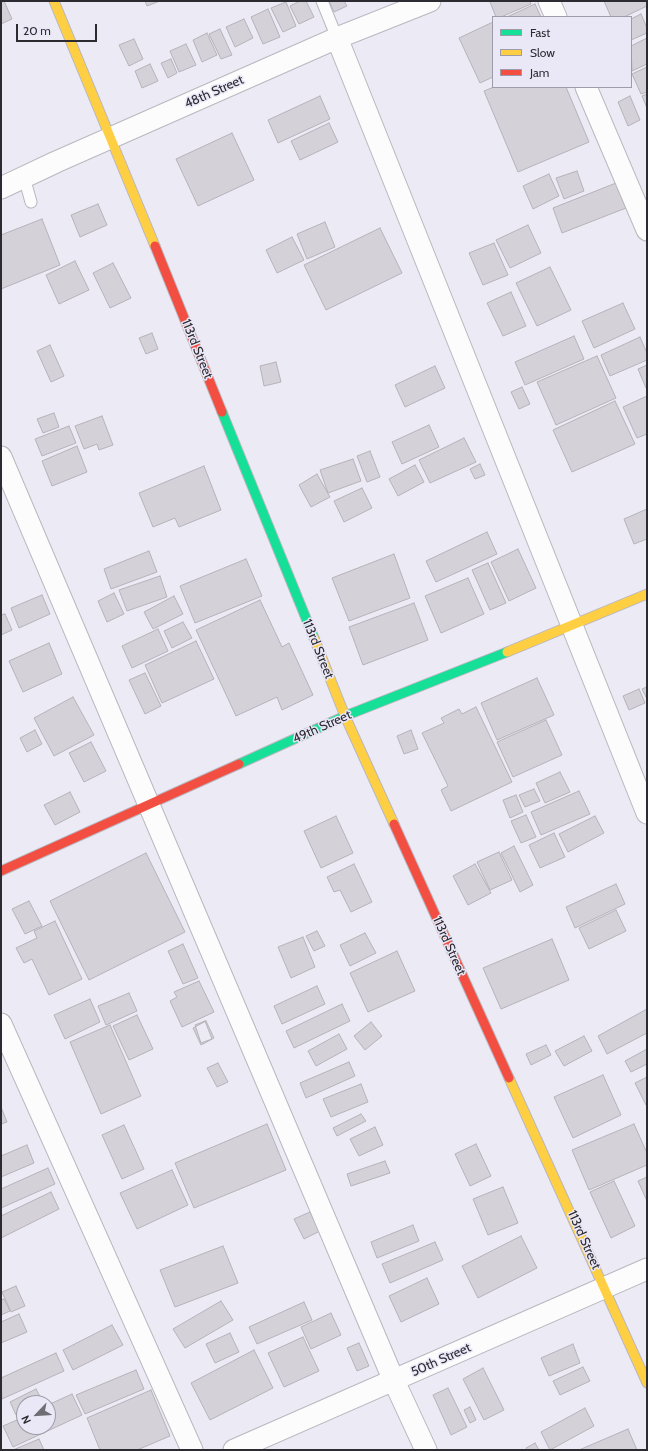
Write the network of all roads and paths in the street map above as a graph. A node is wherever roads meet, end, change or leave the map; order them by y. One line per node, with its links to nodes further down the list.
1 (54, 1): 8 (street, 113rd Street)
2 (322, 1): 6 (lane)
3 (430, 1): 6 (street, 48th Street)
4 (549, 1): 5 (street)
5 (556, 16)
6 (337, 38): 8 (street, 48th Street); 15 (street)
7 (586, 88): 12 (street)
8 (112, 138): 9 (street, 48th Street); 16 (street, 113rd Street)
9 (24, 177): 10 (street, 48th Street); 11 (lane)
10 (1, 188)
11 (31, 202)
12 (647, 230)
13 (1, 457): 17 (street)
14 (647, 594): 15 (street, 49th Street)
15 (573, 626): 16 (street, 49th Street); 18 (street)
16 (345, 716): 17 (street, 49th Street); 22 (street, 113rd Street)
17 (149, 806): 19 (street, 49th Street); 23 (street)
18 (647, 813)
19 (1, 871)
20 (1, 1024): 25 (street)
21 (647, 1269): 22 (street, 50th Street)
22 (605, 1288): 23 (street, 50th Street); 24 (street, 113rd Street)
23 (394, 1381): 26 (street, 50th Street); 27 (street)
24 (647, 1383)
25 (192, 1450)
26 (234, 1450)
27 (426, 1450)

